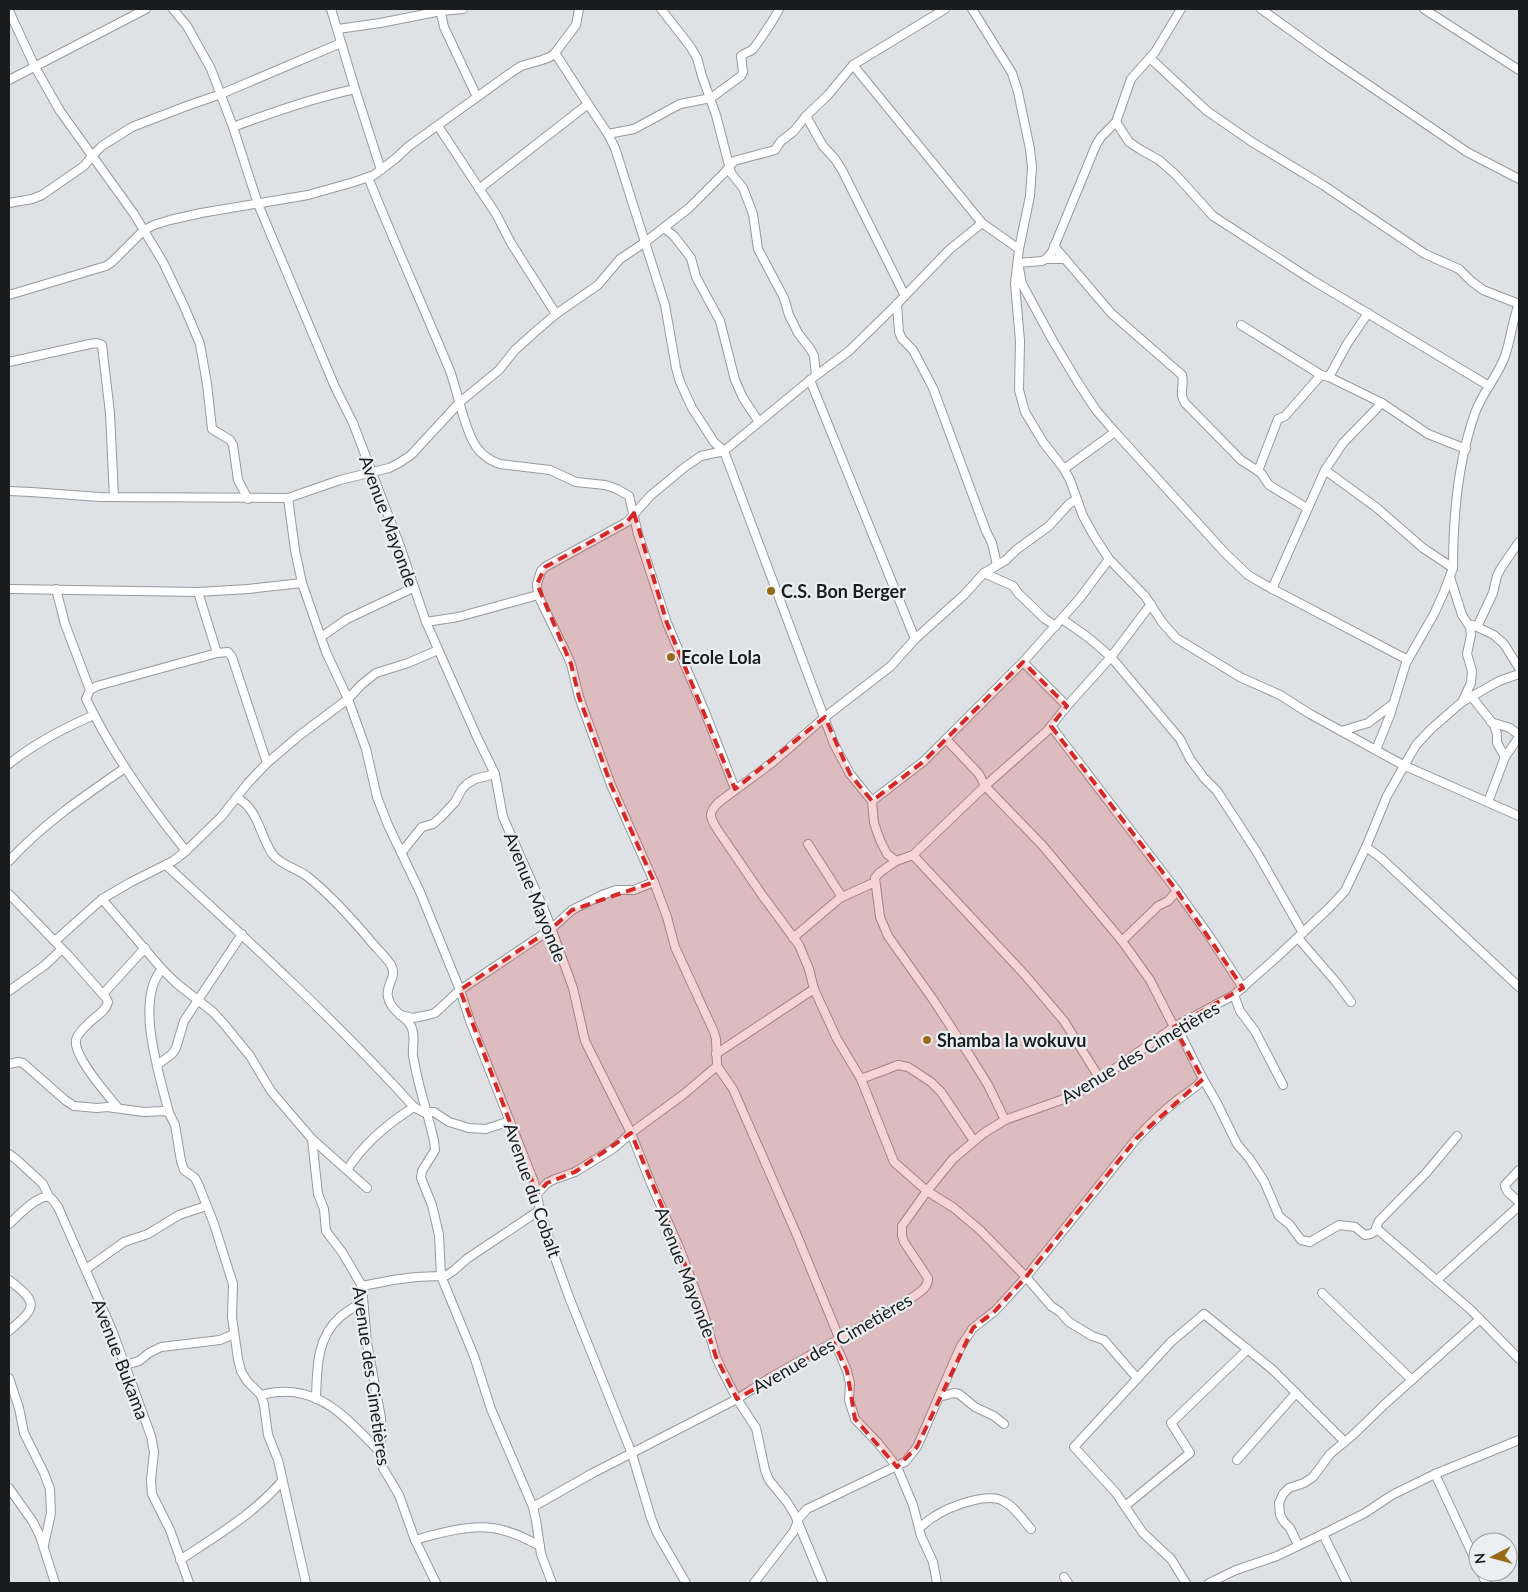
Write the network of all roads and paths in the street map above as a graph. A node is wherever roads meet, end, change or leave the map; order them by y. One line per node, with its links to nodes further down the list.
1 (146, 9): 20 (street)
2 (173, 9): 24 (street, Avenue Mayonde)
3 (331, 9): 15 (street)
4 (463, 9): 13 (street)
5 (579, 9): 17 (street)
6 (661, 9): 26 (street)
7 (779, 9): 26 (street)
8 (945, 9): 19 (street)
9 (972, 9): 46 (street)
10 (1181, 9): 18 (street)
11 (1261, 9): 37 (street)
12 (1424, 9): 21 (street)
13 (441, 10): 15 (street); 25 (street)
14 (9, 11): 20 (street)
15 (338, 29): 16 (street)
16 (341, 43): 23 (street); 24 (street)
17 (555, 53): 25 (street); 27 (street)
18 (1150, 58): 29 (street); 53 (street)
19 (853, 65): 28 (street); 41 (street)
20 (35, 67): 22 (street); 33 (street)
21 (1519, 70)
22 (9, 80)
23 (355, 89): 31 (street); 35 (street)
24 (221, 94): 31 (street, Avenue Mayonde); 33 (street)
25 (477, 97): 30 (street)
26 (711, 98): 32 (street); 34 (street)
27 (588, 104): 32 (street); 38 (street)
28 (806, 116): 34 (street); 51 (street)
29 (1116, 122): 45 (street); 54 (street)
30 (438, 126): 35 (street); 38 (street)
31 (233, 127): 40 (street, Avenue Mayonde)
32 (608, 134): 44 (street)
33 (92, 156): 39 (street); 43 (street)
34 (729, 166): 42 (street); 59 (street)
35 (381, 170): 36 (street)
36 (368, 177): 40 (street); 61 (street)
37 (1519, 179)
38 (479, 189): 55 (street)
39 (9, 203)
40 (258, 204): 43 (street); 70 (street, Avenue Mayonde)
41 (982, 222): 46 (street); 51 (street)
42 (664, 228): 44 (street); 63 (street)
43 (144, 230): 50 (street); 74 (street)
44 (644, 243): 55 (street); 66 (street)
45 (1054, 246): 47 (street); 48 (street)
46 (1019, 249): 49 (street)
47 (1046, 259): 48 (street); 49 (street)
48 (1065, 259): 69 (street)
49 (1018, 263): 64 (street); 67 (street)
50 (9, 294)
51 (905, 296): 52 (street)
52 (897, 304): 59 (street); 81 (street)
53 (1519, 304): 60 (street)
54 (1368, 313): 58 (street); 60 (street)
55 (556, 314): 61 (street)
56 (1241, 325): 58 (street)
57 (9, 362): 72 (street)
58 (1325, 376): 62 (street); 69 (street)
59 (813, 378): 63 (street); 99 (street)
60 (1489, 386): 65 (street)
61 (460, 402): 70 (street); 77 (street)
62 (1382, 403): 65 (street); 68 (street)
63 (759, 422): 66 (street)
64 (1115, 432): 67 (street); 88 (street)
65 (1466, 449): 82 (street)
66 (724, 451): 77 (street); 114 (street)
67 (1064, 469): 75 (street)
68 (1324, 470): 76 (street); 82 (street)
69 (1258, 471): 76 (street)
70 (372, 472): 73 (street); 86 (street, Avenue Mayonde)
71 (9, 491): 72 (street)
72 (114, 497): 74 (street)
73 (288, 498): 74 (street); 85 (street, Avenue du Cobalt)
74 (248, 499)
75 (1077, 499): 80 (street); 81 (street)
76 (1307, 508): 88 (street)
77 (634, 513): 91 (street); 128 (street)
78 (1519, 542): 79 (street)
79 (1516, 554): 97 (street)
80 (1109, 559): 92 (street); 93 (street)
81 (997, 565): 83 (street)
82 (1452, 568): 84 (street)
83 (984, 573): 96 (street); 99 (street)
84 (1450, 577): 95 (street); 103 (street)
85 (302, 583): 90 (street); 98 (street, Avenue du Cobalt)
86 (414, 588): 94 (street, Avenue Mayonde); 98 (street)
87 (9, 589): 89 (street)
88 (1272, 589): 103 (street)
89 (56, 590): 90 (street); 107 (street)
90 (198, 592): 101 (street)
91 (538, 595): 94 (street); 141 (street)
92 (1151, 604): 102 (street); 117 (street)
93 (1062, 619): 96 (street); 102 (street)
94 (426, 622): 100 (street, Avenue Mayonde)
95 (1468, 622): 97 (street); 110 (street)
96 (1056, 626): 104 (street)
97 (1477, 627): 105 (street)
98 (321, 637): 109 (street, Avenue du Cobalt)
99 (916, 638): 114 (street)
100 (438, 650): 109 (street); 126 (street, Avenue Mayonde)
101 (217, 653): 107 (street); 122 (street)
102 (1111, 657): 112 (street); 149 (street)
103 (1408, 660): 111 (street)
104 (1023, 662): 112 (street); 119 (street)
105 (1519, 668)
106 (1519, 674): 108 (street, Avenue des Cimetières)
107 (90, 690): 113 (street)
108 (1470, 696): 110 (street, Avenue des Cimetières); 115 (street)
109 (348, 699): 122 (street); 136 (street, Avenue du Cobalt)
110 (1462, 702): 124 (street, Avenue des Cimetières)
111 (1393, 704): 117 (street); 120 (street)
112 (1067, 706): 116 (street)
113 (94, 715): 123 (street); 125 (street)
114 (825, 717): 128 (street); 130 (street)
115 (1491, 722): 118 (street); 121 (street)
116 (1051, 726): 127 (street); 143 (street)
117 (1341, 731): 120 (street)
118 (1519, 736): 121 (street)
119 (946, 739): 127 (street); 130 (street)
120 (1376, 750): 124 (street)
121 (1505, 757): 131 (street)
122 (267, 763): 129 (street)
123 (9, 764)
124 (1403, 765): 131 (street); 134 (street, Avenue des Cimetières)
125 (125, 768): 135 (street); 138 (street)
126 (495, 774): 136 (street); 147 (street, Avenue Mayonde)
127 (985, 786): 137 (street); 152 (street)
128 (735, 789): 150 (street)
129 (236, 798): 135 (street); 165 (street)
130 (872, 801): 139 (street)
131 (1488, 802): 132 (street)
132 (1519, 816)
133 (808, 844): 145 (street)
134 (1366, 847): 149 (street, Avenue des Cimetières); 156 (street)
135 (186, 851): 140 (street)
136 (401, 853): 159 (street, Avenue du Cobalt)
137 (913, 855): 139 (street); 173 (street)
138 (9, 861)
139 (896, 861): 142 (street)
140 (166, 865): 146 (street); 148 (street)
141 (654, 882): 147 (street); 167 (street)
142 (875, 882): 145 (street); 179 (street)
143 (1177, 891): 152 (street); 157 (street)
144 (9, 894): 151 (street)
145 (842, 897): 150 (street)
146 (102, 899): 151 (street); 153 (street)
147 (552, 929): 159 (street); 181 (street, Avenue Mayonde)
148 (242, 934): 163 (street); 175 (street)
149 (1300, 935): 157 (street, Avenue des Cimetières); 164 (street)
150 (793, 938): 158 (street)
151 (55, 941): 154 (street)
152 (1122, 941): 166 (street)
153 (145, 948): 155 (street); 161 (street)
154 (62, 949): 160 (street); 161 (street)
155 (162, 969): 163 (street); 169 (street)
156 (1519, 987)
157 (1243, 988): 162 (street, Avenue des Cimetières)
158 (814, 989): 167 (street); 171 (street)
159 (460, 990): 165 (street); 180 (street, Avenue du Cobalt)
160 (9, 991)
161 (103, 994): 176 (street)
162 (1234, 995): 166 (street, Avenue des Cimetières); 174 (street)
163 (198, 1000): 169 (street); 183 (street)
164 (1350, 1002)
165 (400, 1015): 177 (street)
166 (1174, 1027): 172 (street); 173 (street, Avenue des Cimetières)
167 (716, 1054): 170 (street)
168 (9, 1064): 176 (street)
169 (157, 1065): 178 (street)
170 (717, 1066): 181 (street); 208 (street)
171 (861, 1079): 184 (street); 189 (street)
172 (1203, 1079): 196 (street); 199 (street)
173 (1100, 1080): 179 (street, Avenue des Cimetières)
174 (1283, 1085)
175 (414, 1107): 177 (street); 186 (street)
176 (118, 1108): 178 (street)
177 (428, 1112): 180 (street); 198 (street)
178 (169, 1113): 193 (street)
179 (1005, 1120): 184 (street, Avenue des Cimetières)
180 (510, 1121): 190 (street, Avenue du Cobalt)
181 (631, 1132): 190 (street); 219 (street, Avenue Mayonde)
182 (1457, 1136): 196 (street)
183 (312, 1139): 186 (street); 202 (street, Avenue des Cimetières)
184 (974, 1141): 189 (street, Avenue des Cimetières)
185 (9, 1154): 191 (street, Avenue Bukama)
186 (347, 1170): 188 (street)
187 (1519, 1170): 192 (street)
188 (367, 1188)
189 (927, 1190): 199 (street); 208 (street, Avenue des Cimetières)
190 (537, 1194): 194 (street, Avenue du Cobalt)
191 (49, 1197): 195 (street); 197 (street, Avenue Bukama)
192 (1519, 1204): 201 (street)
193 (206, 1206): 197 (street); 207 (street)
194 (540, 1210): 198 (street); 224 (street, Avenue du Cobalt)
195 (9, 1224)
196 (1378, 1230): 201 (street)
197 (86, 1268): 211 (street, Avenue Bukama)
198 (441, 1276): 202 (street); 231 (street)
199 (1026, 1277): 213 (street); 217 (street)
200 (9, 1280): 206 (street)
201 (1437, 1280): 205 (street)
202 (362, 1286): 204 (street, Avenue des Cimetières)
203 (1322, 1293): 214 (street)
204 (363, 1301): 218 (street); 223 (street, Avenue des Cimetières)
205 (1480, 1319): 210 (street); 214 (street)
206 (9, 1331)
207 (234, 1334): 211 (street); 216 (street)
208 (837, 1341): 219 (street, Avenue des Cimetières); 226 (street)
209 (1248, 1349): 213 (street); 215 (street); 230 (street)
210 (1519, 1359)
211 (125, 1365): 241 (street, Avenue Bukama)
212 (9, 1378): 237 (street)
213 (1137, 1378): 230 (street)
214 (1412, 1380): 222 (street)
215 (1296, 1393): 222 (street); 225 (street)
216 (260, 1395): 218 (street); 228 (street)
217 (939, 1397): 220 (street); 226 (street)
218 (316, 1399): 223 (street)
219 (737, 1399): 224 (street, Avenue des Cimetières); 232 (street, Avenue Mayonde)
220 (1004, 1424)
221 (1519, 1440): 227 (street)
222 (1345, 1442): 240 (street)
223 (381, 1453): 236 (street, Avenue des Cimetières)
224 (632, 1454): 231 (street, Avenue des Cimetières); 242 (street, Avenue du Cobalt)
225 (1237, 1460)
226 (897, 1467): 232 (street); 233 (street)
227 (1435, 1474): 235 (street); 238 (street)
228 (282, 1481): 241 (street); 245 (street)
229 (9, 1488): 237 (street)
230 (1125, 1506): 251 (street)
231 (533, 1507): 239 (street)
232 (798, 1523): 248 (street); 249 (street, Avenue Mayonde)
233 (919, 1528): 234 (street); 250 (street)
234 (1031, 1529)
235 (1323, 1534): 240 (street); 253 (street)
236 (415, 1540): 239 (street); 246 (street, Avenue des Cimetières)
237 (44, 1545): 243 (street)
238 (1468, 1545)
239 (540, 1546): 247 (street)
240 (1298, 1546): 252 (street)
241 (180, 1560): 244 (street, Avenue Bukama)
242 (684, 1582)
243 (55, 1583)
244 (189, 1583)
245 (306, 1583)
246 (436, 1583)
247 (552, 1583)
248 (754, 1583)
249 (823, 1583)
250 (937, 1583)
251 (1186, 1583)
252 (1209, 1583)
253 (1347, 1583)

